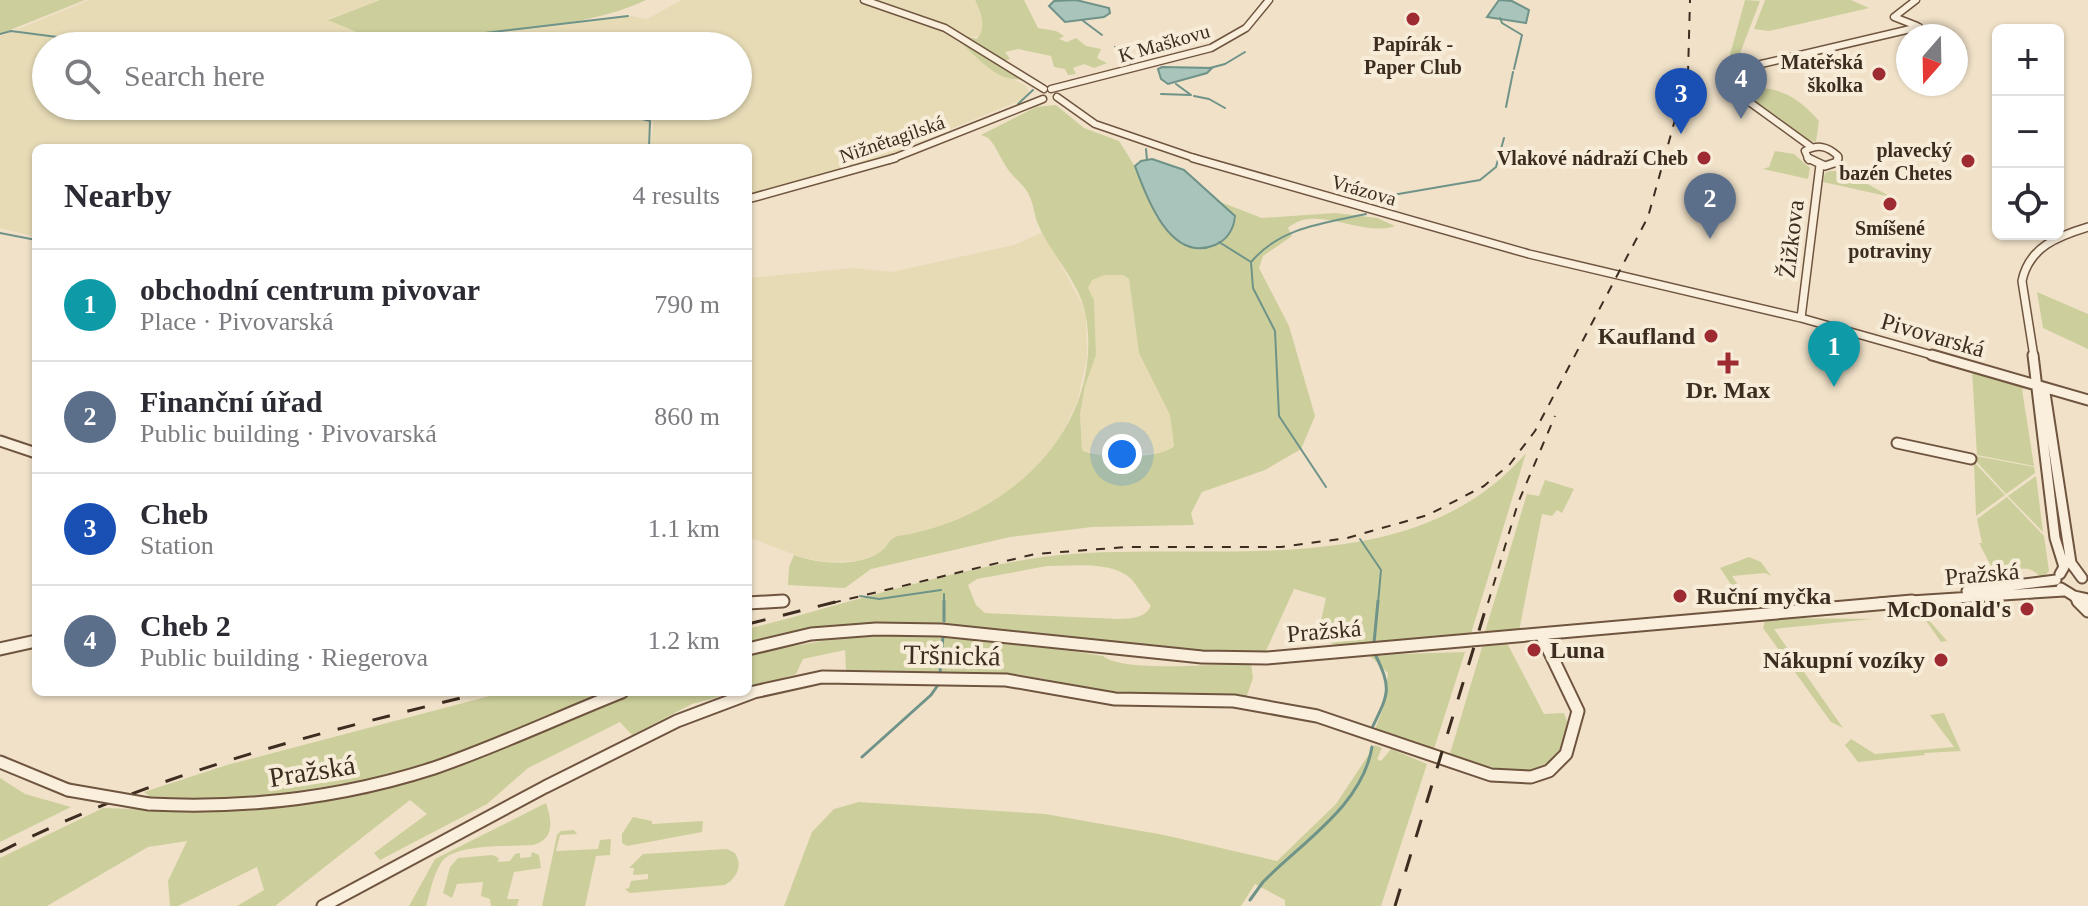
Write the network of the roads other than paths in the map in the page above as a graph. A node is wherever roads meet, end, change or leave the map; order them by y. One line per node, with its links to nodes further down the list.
1 (864, 0): 5 (street)
2 (1269, 0): 4 (street, K Maškovu)
3 (1916, 0): 8 (street)
4 (1074, 85): 5 (street, K Maškovu); 6 (street)
5 (1042, 93): 6 (street); 7 (street); 10 (street, Nižnětagilská)
6 (1058, 95): 7 (street, Vrázova)
7 (1063, 104): 12 (street, Vrázova)
8 (1810, 146): 9 (street); 9 (street, Žižkova)
9 (1820, 165): 13 (street, Žižkova)
10 (752, 198)
11 (2088, 227): 14 (street)
12 (1674, 290): 13 (street, Pivovarská)
13 (1801, 318): 14 (street, Pivovarská)
14 (2038, 385): 15 (street, Pivovarská); 20 (street); 21 (street)
15 (2088, 400)
16 (0, 441): 18 (street)
17 (1897, 443): 19 (street)
18 (32, 452)
19 (1971, 459)
20 (2058, 577): 21 (street, Pražská); 22 (street); 24 (street, Pražská)
21 (2085, 580)
22 (2069, 594): 23 (street, Pražská); 24 (street, Pražská); 27 (street)
23 (2088, 599)
24 (1904, 600): 28 (street, Pražská)
25 (783, 601): 26 (street)
26 (752, 603)
27 (2088, 611)
28 (1541, 634): 30 (street, Pražská); 32 (street, Tršnická)
29 (32, 642): 31 (street)
30 (752, 648)
31 (0, 649)
32 (752, 694)
33 (612, 696): 35 (street, Pražská, bridge)
34 (742, 696): 36 (street, Tršnická)
35 (0, 762)
36 (323, 906)

